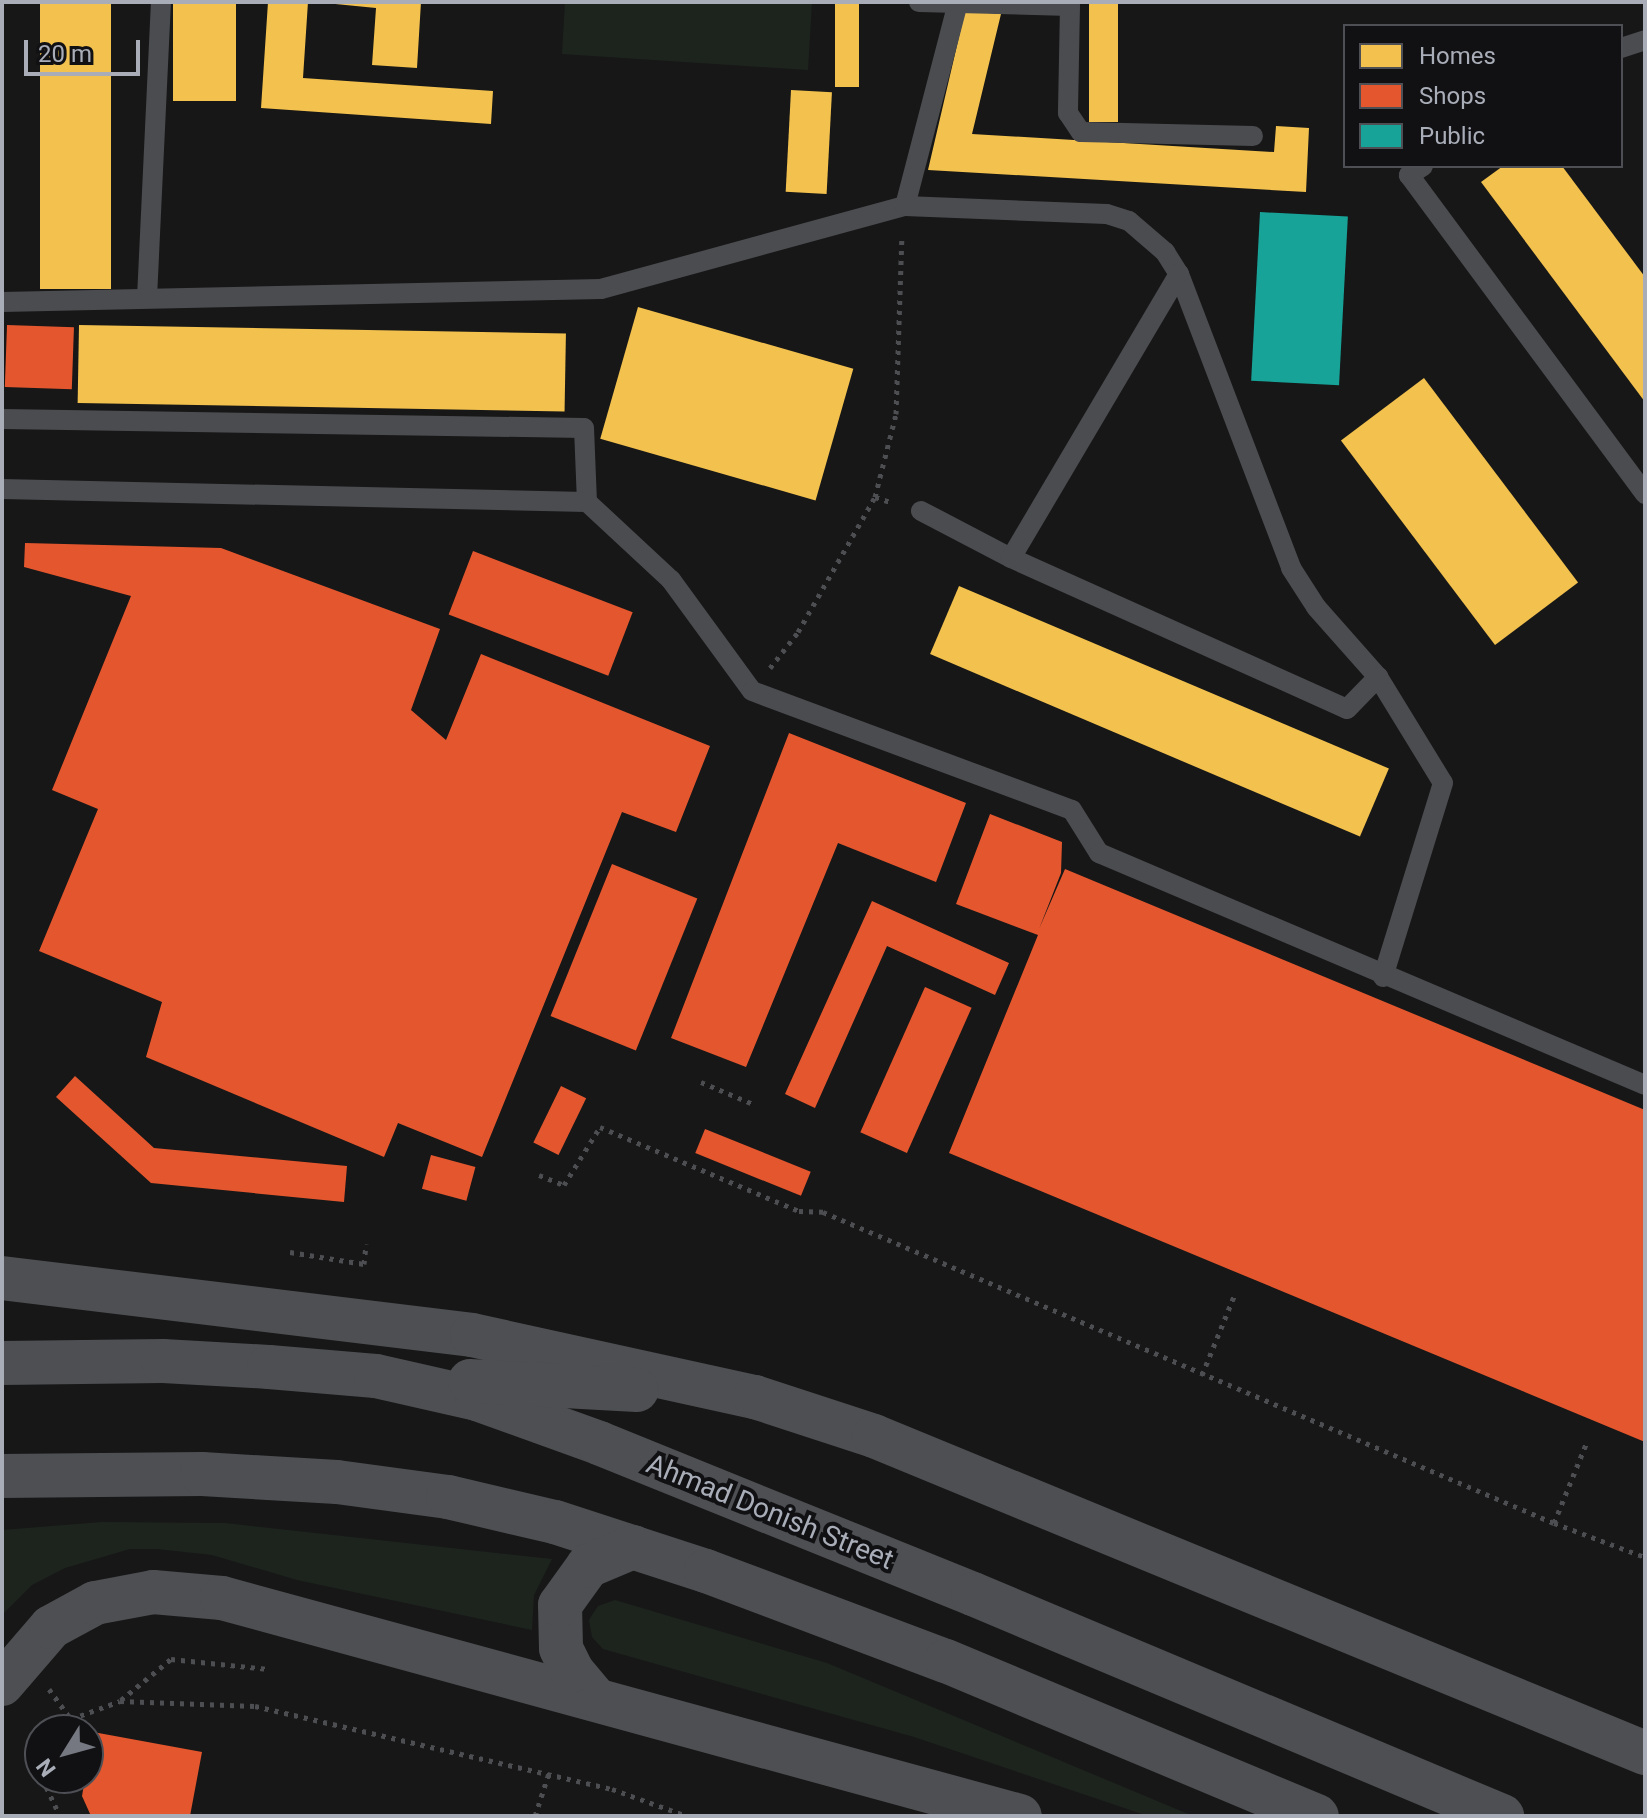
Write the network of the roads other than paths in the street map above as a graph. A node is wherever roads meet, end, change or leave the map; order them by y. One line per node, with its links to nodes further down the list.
1 (161, 2): 11 (lane)
2 (919, 2): 3 (lane)
3 (957, 4): 4 (lane); 9 (lane)
4 (1070, 4): 7 (lane)
5 (1645, 40): 6 (lane)
6 (1623, 47)
7 (1253, 136)
8 (1420, 168): 15 (lane)
9 (905, 206): 10 (lane); 11 (lane)
10 (1179, 274): 18 (lane); 19 (lane)
11 (147, 298): 12 (lane)
12 (2, 302)
13 (2, 419): 16 (lane)
14 (2, 489): 16 (lane)
15 (1645, 494)
16 (587, 502): 20 (lane)
17 (921, 511): 18 (lane)
18 (1011, 558): 19 (lane)
19 (1378, 677): 20 (lane)
20 (1383, 977): 21 (lane)
21 (1645, 1085)
22 (2, 1279): 24 (main road); 25 (main road)
23 (2, 1363): 24 (main road, Ahmad Donish Street)
24 (376, 1376): 25 (main road); 33 (main road, Ahmad Donish Street)
25 (755, 1397): 30 (main road)
26 (2, 1476): 27 (main road)
27 (633, 1547): 29 (main road); 32 (main road)
28 (2, 1684): 29 (main road)
29 (592, 1695): 31 (main road)
30 (1645, 1753)
31 (1020, 1816)
32 (1317, 1816)
33 (1502, 1816)

